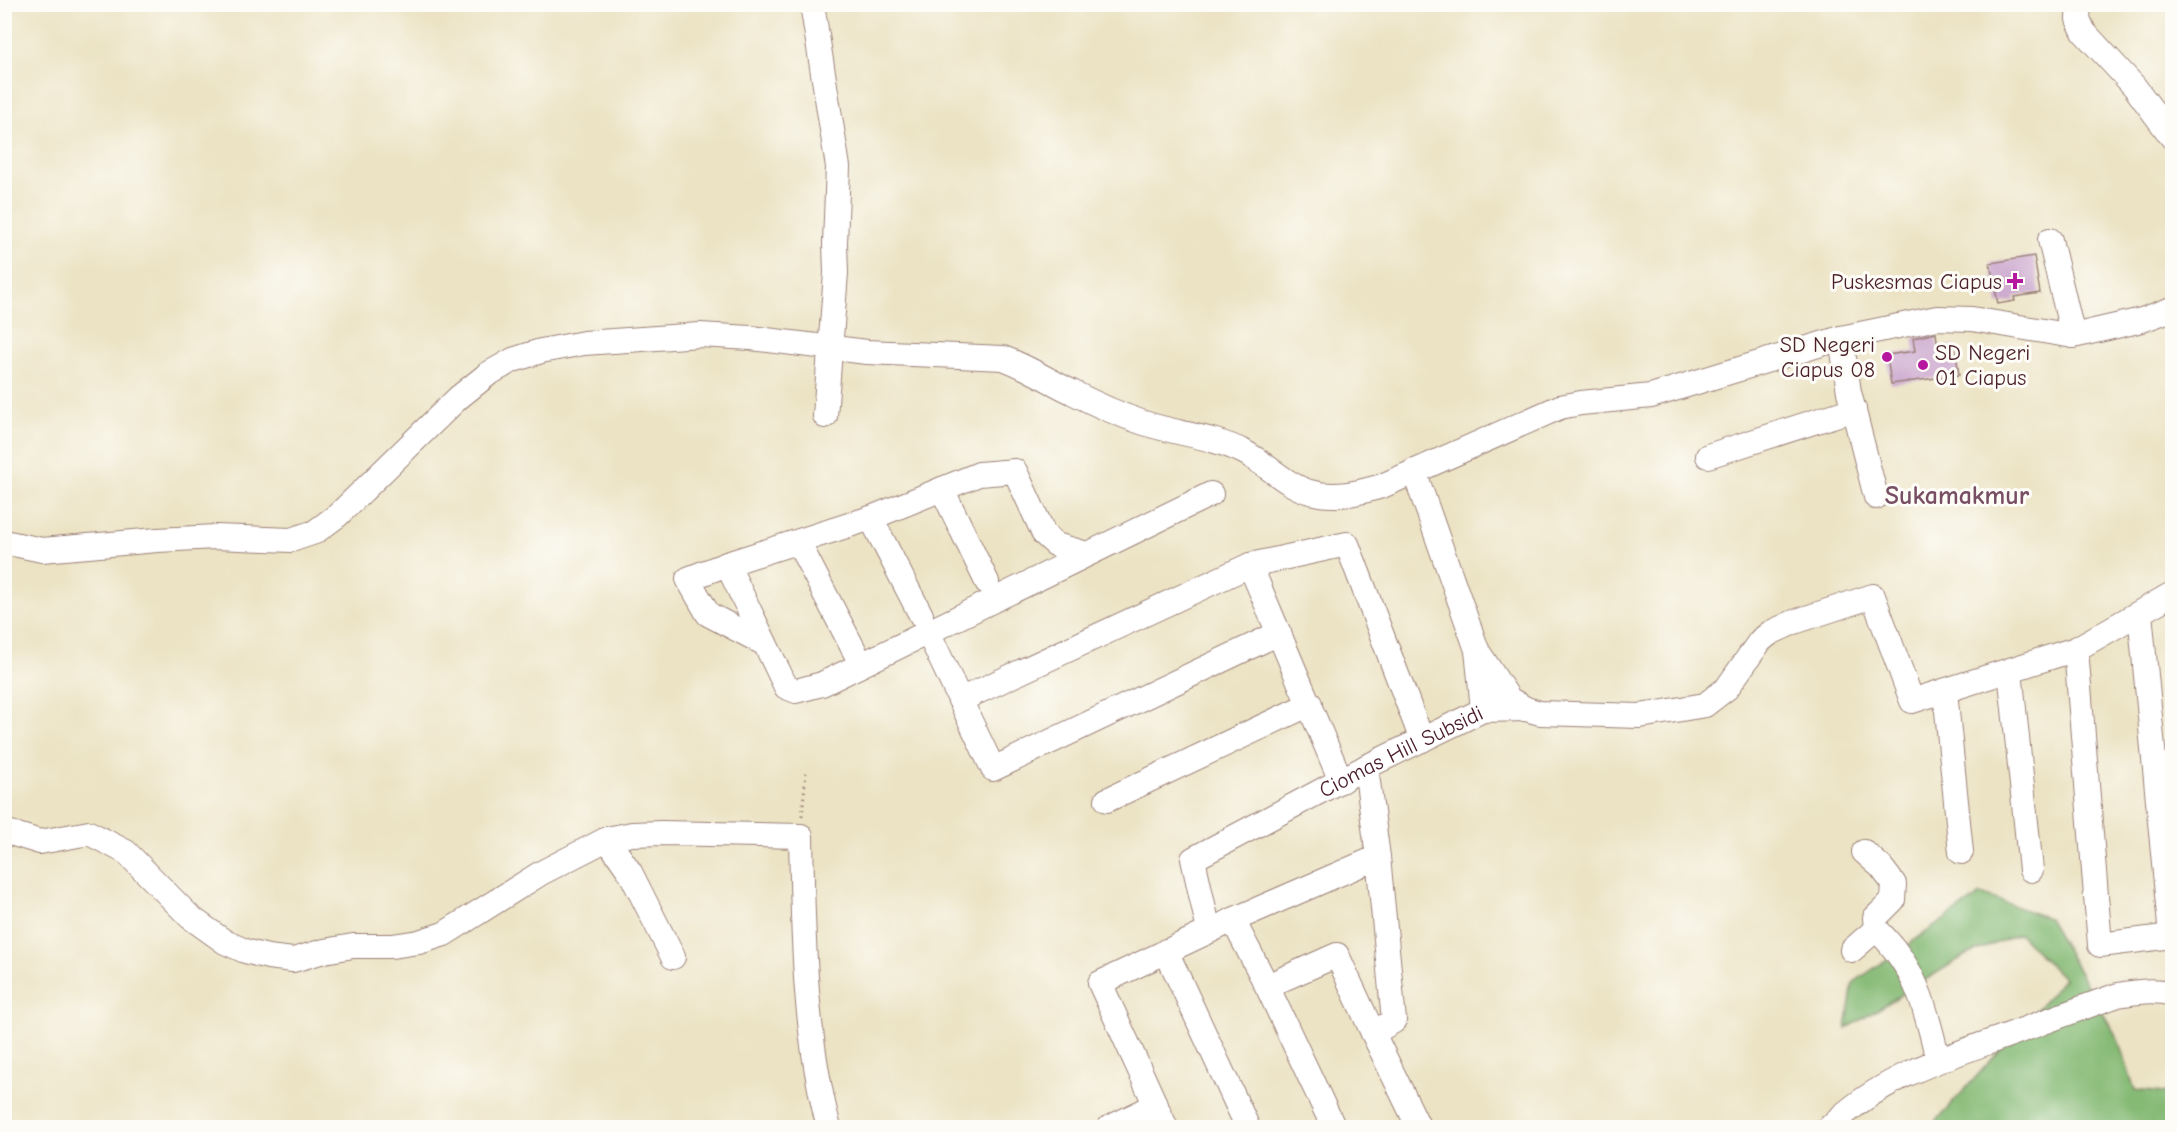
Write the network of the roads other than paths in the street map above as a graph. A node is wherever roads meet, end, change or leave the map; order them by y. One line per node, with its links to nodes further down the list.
1 (812, 4): 8 (street)
2 (2079, 4): 3 (street)
3 (2167, 130)
4 (2050, 240): 6 (street)
5 (2172, 309): 6 (street)
6 (2073, 336): 7 (street)
7 (1841, 338): 9 (street); 12 (street)
8 (829, 348): 10 (street); 12 (street); 17 (street)
9 (1854, 409): 11 (street); 15 (street)
10 (825, 416)
11 (1708, 456)
12 (1414, 471): 28 (street, Ciomas Hill Subsidi)
13 (942, 489): 16 (street); 19 (street); 22 (street)
14 (1211, 494): 19 (street)
15 (1876, 497)
16 (871, 518): 18 (street); 25 (street)
17 (4, 542)
18 (798, 542): 20 (street); 30 (street)
19 (1087, 555): 25 (street)
20 (727, 564): 27 (street); 27 (street)
21 (1250, 565): 26 (street); 33 (street); 37 (street)
22 (987, 582)
23 (2172, 594): 24 (street)
24 (2140, 613): 29 (street); 50 (street)
25 (924, 623): 27 (street); 33 (street)
26 (1279, 633): 33 (street); 34 (street)
27 (765, 644)
28 (1477, 650): 35 (street); 36 (street, Ciomas Hill Subsidi)
29 (2076, 650): 31 (street); 50 (street)
30 (855, 652)
31 (2010, 670): 32 (street); 46 (street)
32 (1945, 691): 35 (street); 44 (street)
33 (960, 700)
34 (1310, 704): 39 (street); 40 (street)
35 (1526, 709): 36 (street)
36 (1483, 710): 37 (street, Ciomas Hill Subsidi)
37 (1422, 740): 38 (street, Ciomas Hill Subsidi)
38 (1366, 767): 39 (street, Ciomas Hill Subsidi); 45 (street)
39 (1341, 781): 49 (street, Ciomas Hill Subsidi)
40 (1107, 800)
41 (4, 831): 42 (street)
42 (607, 839): 53 (street); 59 (street)
43 (1864, 852): 48 (street)
44 (1961, 852)
45 (1378, 857): 47 (street); 56 (street)
46 (2031, 870)
47 (1233, 920): 49 (street); 54 (street)
48 (1876, 929): 51 (street); 57 (street)
49 (1209, 931): 52 (street)
50 (2172, 936)
51 (1852, 950)
52 (1166, 951): 58 (street); 62 (street)
53 (673, 957)
54 (1267, 986): 56 (street); 63 (street)
55 (2172, 994): 57 (street)
56 (1373, 1033): 64 (street)
57 (1938, 1060): 65 (street)
58 (1156, 1105): 60 (street); 61 (street)
59 (830, 1128)
60 (1109, 1128)
61 (1166, 1128)
62 (1248, 1128)
63 (1334, 1128)
64 (1419, 1128)
65 (1829, 1128)

